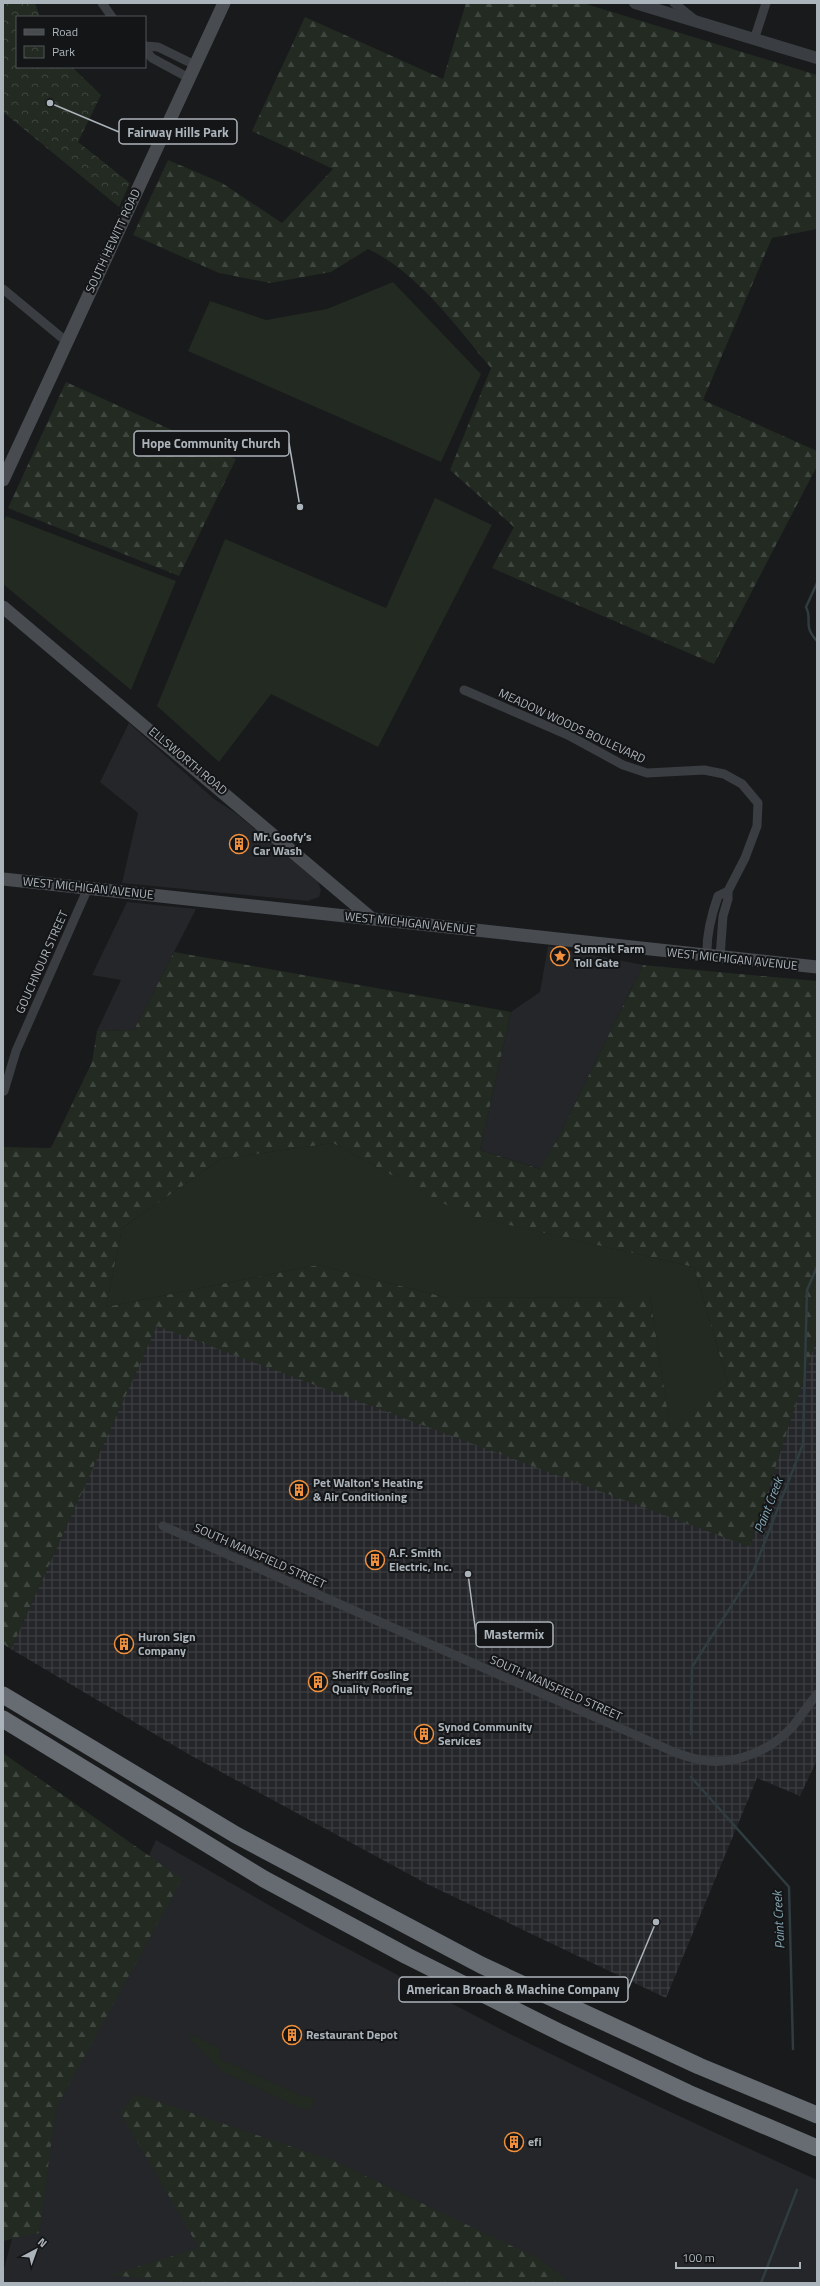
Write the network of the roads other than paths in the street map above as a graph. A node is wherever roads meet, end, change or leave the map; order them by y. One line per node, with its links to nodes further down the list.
1 (102, 3): 6 (street)
2 (224, 3): 12 (main road, SOUTH HEWITT ROAD)
3 (635, 3): 7 (street)
4 (674, 3): 7 (street)
5 (766, 3): 8 (street)
6 (111, 16)
7 (696, 22): 8 (street)
8 (754, 40): 11 (street)
9 (146, 46): 12 (street)
10 (146, 51): 13 (street)
11 (817, 58)
12 (195, 65): 13 (main road, SOUTH HEWITT ROAD)
13 (189, 78): 15 (main road, SOUTH HEWITT ROAD)
14 (3, 289): 15 (street)
15 (67, 342): 16 (main road, SOUTH HEWITT ROAD)
16 (3, 480)
17 (3, 607): 22 (main road, ELLSWORTH ROAD)
18 (464, 690): 21 (street, MEADOW WOODS BOULEVARD)
19 (3, 879): 20 (main road, WEST MICHIGAN AVENUE)
20 (88, 888): 22 (main road, WEST MICHIGAN AVENUE); 25 (street, GOUCHNOUR STREET)
21 (728, 891): 23 (street, MEADOW WOODS BOULEVARD); 23 (street, MEADOW WOODS BOULEVARD)
22 (370, 918): 23 (main road, WEST MICHIGAN AVENUE)
23 (714, 957): 24 (main road, WEST MICHIGAN AVENUE)
24 (817, 967)
25 (4, 1091)
26 (163, 1526): 27 (street, SOUTH MANSFIELD STREET)
27 (817, 1694)
28 (3, 1696): 30 (highway)
29 (3, 1719): 31 (highway)
30 (817, 2115)
31 (817, 2148)

